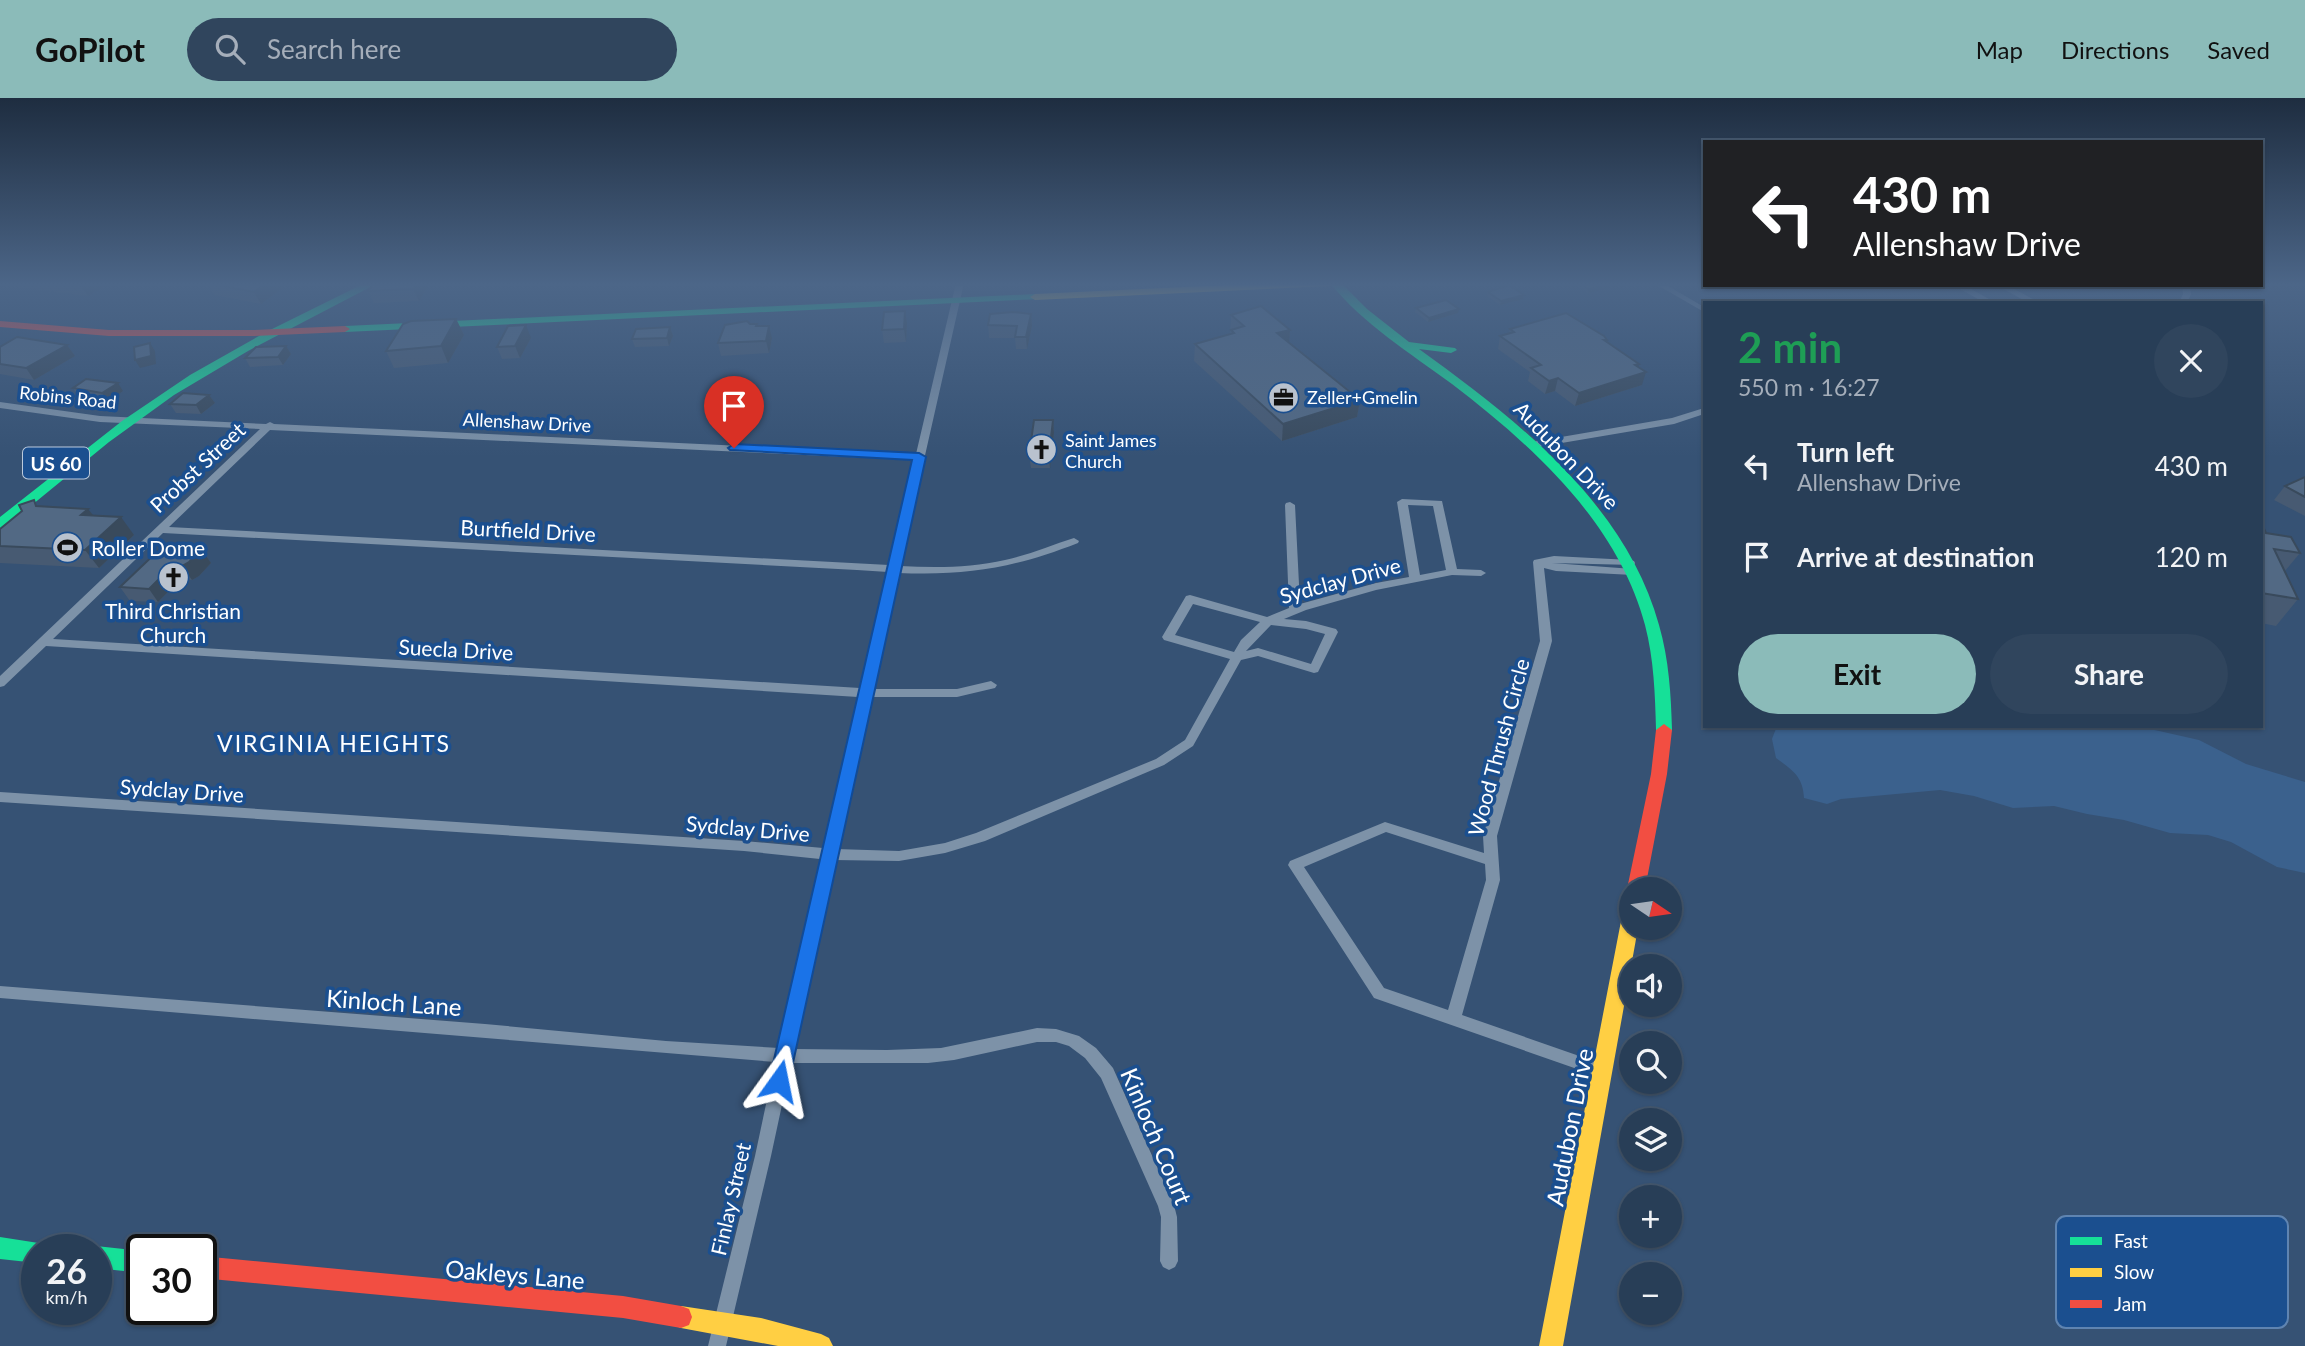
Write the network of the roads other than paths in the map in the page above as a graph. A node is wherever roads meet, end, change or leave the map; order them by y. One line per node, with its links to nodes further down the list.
1 (239, 341): 9 (main road, US 60)
2 (252, 341): 10 (main road, US 60)
3 (946, 341): 13 (street, Finlay Street)
4 (1401, 341): 5 (main road, Audubon Drive)
5 (1405, 344): 6 (main road, Audubon Drive); 6 (main road)
6 (1437, 367): 12 (main road, Audubon Drive)
7 (0, 405): 9 (street, Robins Road)
8 (1703, 411): 12 (street)
9 (113, 419): 10 (street, Robins Road); 15 (main road, US 60)
10 (133, 419): 11 (street, Allenshaw Drive); 16 (main road, US 60)
11 (270, 425): 13 (street, Allenshaw Drive); 17 (street, Probst Street)
12 (1532, 445): 20 (main road, Audubon Drive)
13 (919, 457): 19 (street, Finlay Street)
14 (1290, 505): 24 (street)
15 (0, 507)
16 (0, 524)
17 (159, 530): 19 (street, Burtfield Drive); 26 (street, Probst Street)
18 (1074, 541): 19 (street, Burtfield Drive)
19 (894, 568): 30 (street, Finlay Street)
20 (1632, 568): 33 (street, Wood Thrush Circle); 34 (main road, Audubon Drive)
21 (1452, 572): 22 (street, Sydclay Drive); 23 (street, Sydclay Drive); 23 (street)
22 (1481, 573)
23 (1415, 579): 24 (street, Sydclay Drive)
24 (1295, 609): 25 (street, Sydclay Drive)
25 (1268, 621): 27 (street, Sydclay Drive); 27 (street); 27 (street)
26 (43, 642): 28 (street, Probst Street); 30 (street, Suecla Drive)
27 (1237, 657): 32 (street, Sydclay Drive)
28 (0, 684)
29 (991, 685): 30 (street, Suecla Drive)
30 (866, 693): 32 (street, Finlay Street)
31 (0, 797): 32 (street, Sydclay Drive)
32 (828, 855): 38 (street, Finlay Street)
33 (1491, 860): 37 (street, Wood Thrush Circle); 37 (street)
34 (1638, 877)
35 (1627, 940): 39 (main road, Audubon Drive)
36 (0, 992): 38 (street, Kinloch Lane)
37 (1453, 1020): 39 (street)
38 (785, 1055): 42 (street, Kinloch Court); 44 (street, Finlay Street)
39 (1603, 1071): 47 (main road, Audubon Drive)
40 (1, 1250): 41 (main road)
41 (21, 1251)
42 (1169, 1261)
43 (217, 1269): 44 (main road, Oakleys Lane)
44 (723, 1323): 45 (street, Finlay Street); 46 (main road, Oakleys Lane)
45 (717, 1346)
46 (821, 1346)
47 (1551, 1346)

